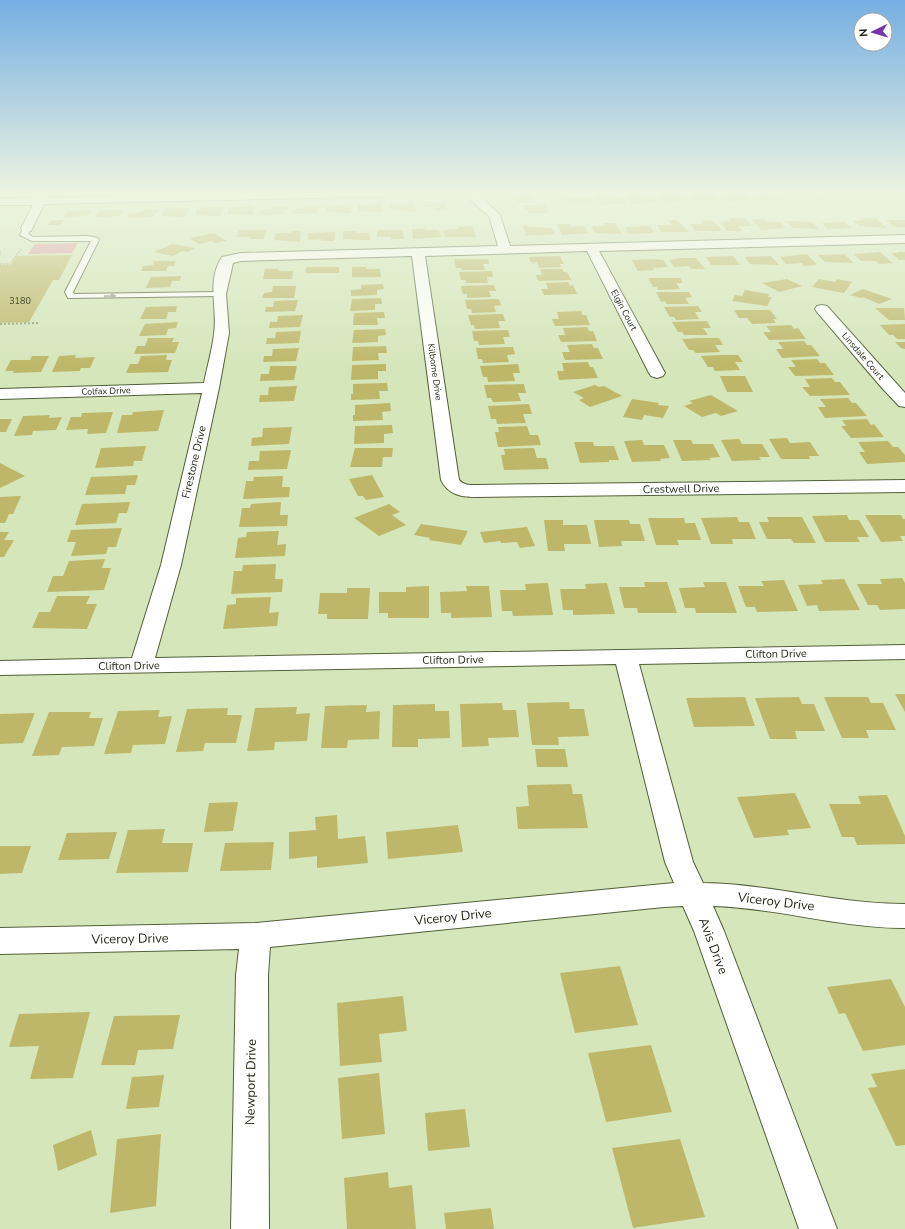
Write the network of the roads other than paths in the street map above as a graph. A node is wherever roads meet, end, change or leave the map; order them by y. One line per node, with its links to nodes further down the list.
1 (90, 250): 5 (lane, one-way to 5)
2 (490, 250): 4 (street)
3 (593, 250): 7 (street, Elgin Court)
4 (418, 252): 5 (street, Firestone Drive); 12 (street, Kilborne Drive)
5 (219, 294): 8 (street, Firestone Drive)
6 (822, 309): 10 (street, Linsdale Court)
7 (657, 373)
8 (211, 388): 9 (street, Colfax Drive); 15 (street, Firestone Drive)
9 (0, 394)
10 (905, 402)
11 (905, 486): 12 (street, Crestwell Drive)
12 (458, 489)
13 (905, 652): 14 (street, Clifton Drive)
14 (626, 657): 15 (street, Clifton Drive); 17 (street, Avis Drive)
15 (141, 666): 16 (street, Clifton Drive)
16 (0, 668)
17 (692, 894): 18 (street, Viceroy Drive); 19 (street, Viceroy Drive); 22 (street, Avis Drive)
18 (905, 916)
19 (256, 936): 20 (street, Viceroy Drive); 21 (street, Newport Drive)
20 (0, 941)
21 (250, 1229)
22 (818, 1229)

